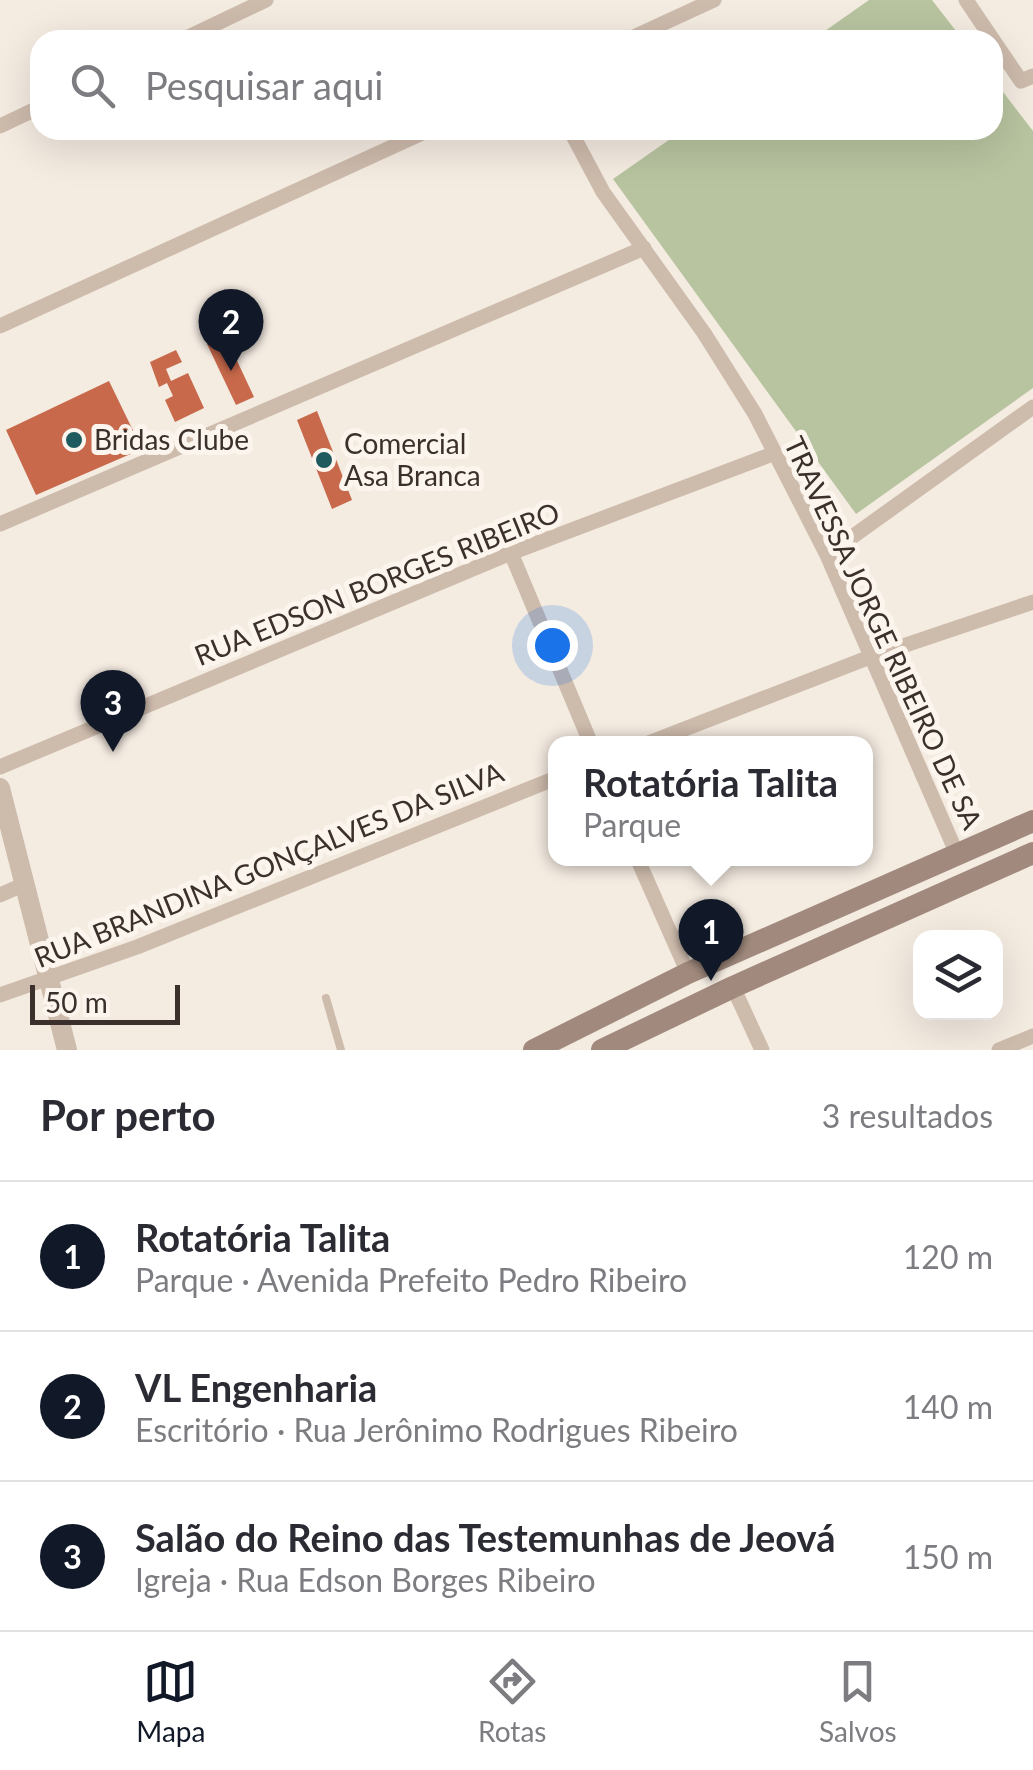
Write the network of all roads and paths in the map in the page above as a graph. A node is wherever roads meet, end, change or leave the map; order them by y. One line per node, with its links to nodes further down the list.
1 (266, 0): 4 (street)
2 (714, 0): 5 (street)
3 (966, 0): 6 (street)
4 (203, 30)
5 (648, 30)
6 (986, 30)
7 (1003, 51): 8 (street)
8 (1027, 79): 9 (street)
9 (1033, 98)
10 (30, 112): 11 (street)
11 (0, 126)
12 (407, 140): 15 (street)
13 (575, 140): 14 (street, TRAVESSA JORGE RIBEIRO DE SA)
14 (644, 248): 17 (street, TRAVESSA JORGE RIBEIRO DE SA); 18 (street)
15 (0, 326)
16 (1033, 407): 20 (street)
17 (775, 453): 19 (street, RUA EDSON BORGES RIBEIRO); 20 (street, TRAVESSA JORGE RIBEIRO DE SA)
18 (0, 524)
19 (511, 553): 23 (street); 25 (street, RUA EDSON BORGES RIBEIRO)
20 (826, 555): 22 (street, TRAVESSA JORGE RIBEIRO DE SA)
21 (1033, 602): 22 (street)
22 (870, 657): 24 (street); 30 (street, TRAVESSA JORGE RIBEIRO DE SA)
23 (588, 736)
24 (667, 736)
25 (0, 767)
26 (548, 781): 37 (street, RUA BRANDINA GONÇALVES DA SILVA)
27 (0, 788): 33 (street)
28 (1033, 820): 30 (main road)
29 (1033, 853): 32 (main road)
30 (957, 854): 32 (main road); 35 (main road)
31 (641, 866): 36 (street)
32 (969, 880): 38 (main road)
33 (25, 884): 34 (street); 37 (street)
34 (0, 895)
35 (720, 959): 36 (main road); 38 (main road)
36 (688, 973): 41 (main road); 45 (main road)
37 (50, 980): 39 (street, RUA BRANDINA GONÇALVES DA SILVA); 43 (street)
38 (733, 986): 41 (main road); 47 (street)
39 (0, 995)
40 (326, 998): 44 (lane)
41 (702, 1001): 46 (main road)
42 (1033, 1036): 48 (street)
43 (67, 1050)
44 (341, 1050)
45 (534, 1050)
46 (602, 1050)
47 (762, 1050)
48 (999, 1050)

